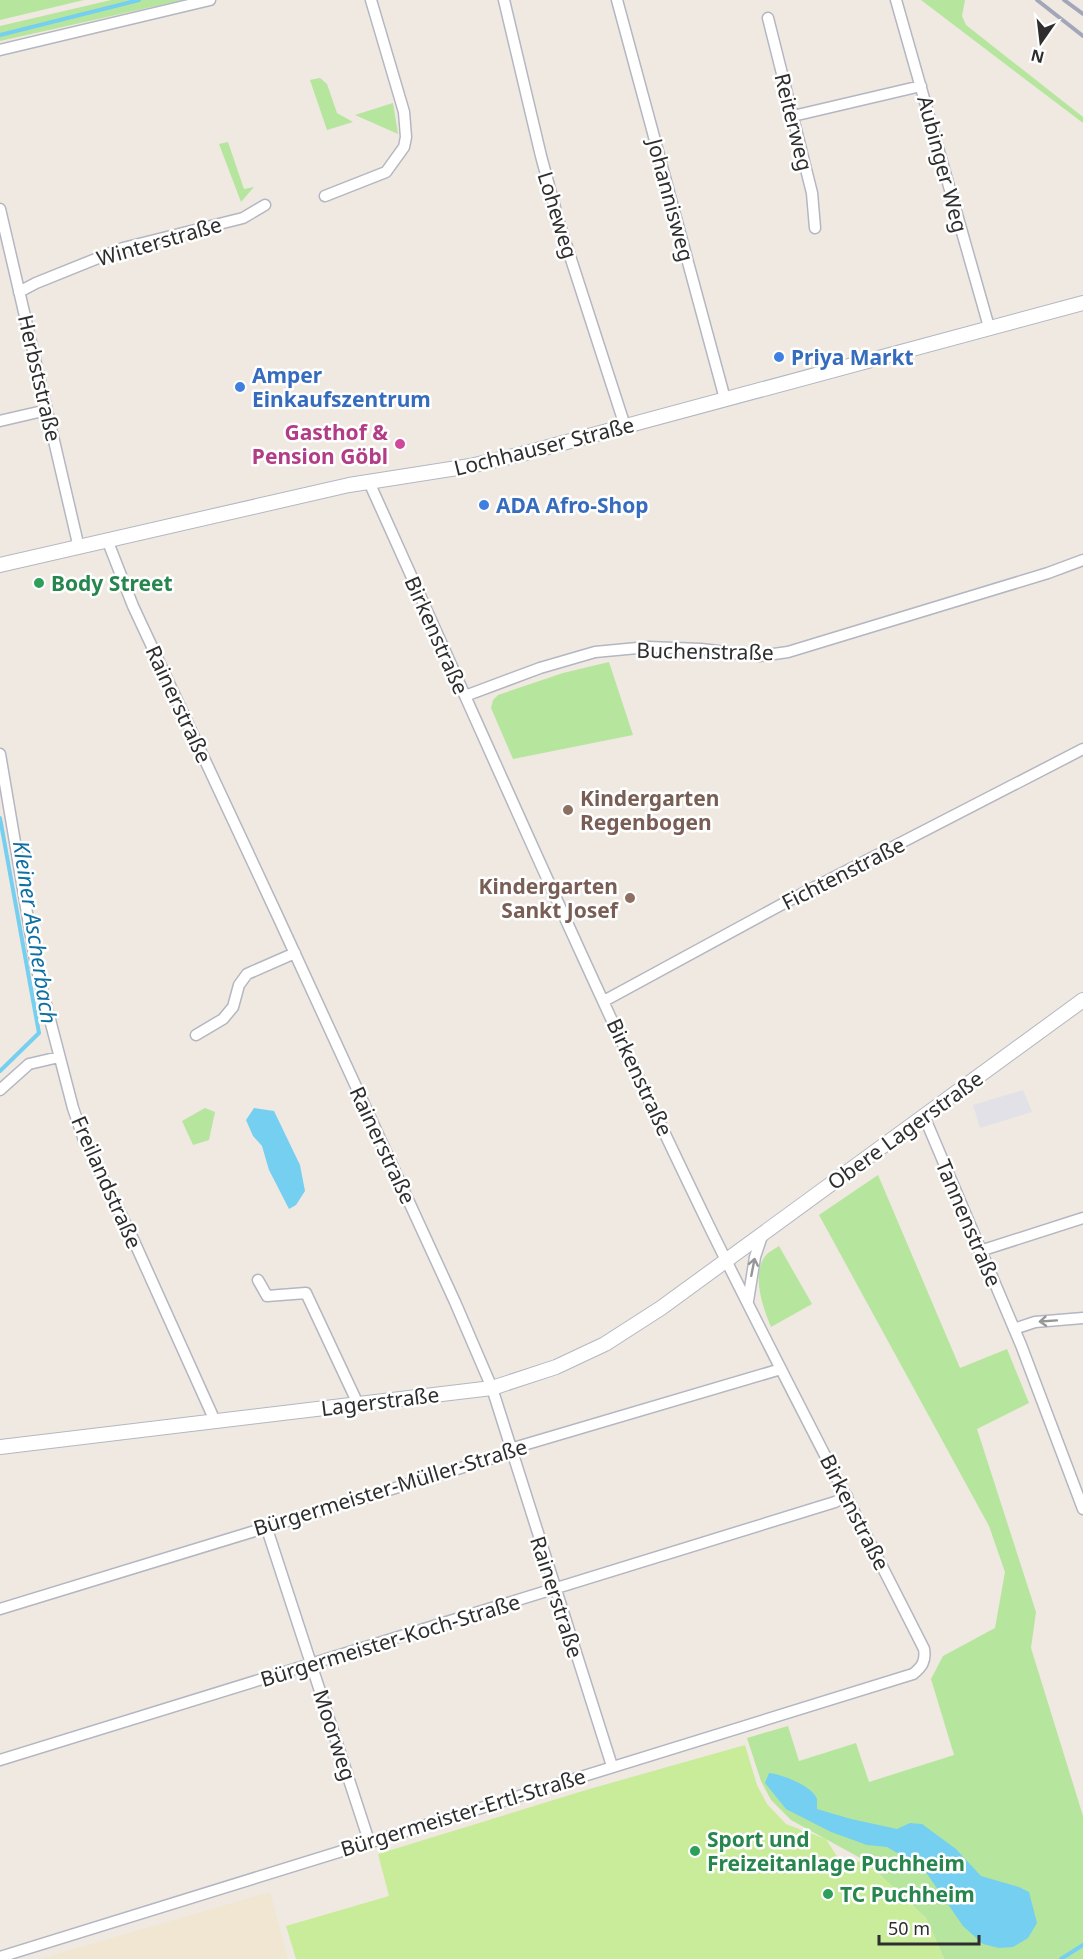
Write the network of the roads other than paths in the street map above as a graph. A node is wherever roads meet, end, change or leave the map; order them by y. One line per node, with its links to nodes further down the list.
1 (210, 0): 7 (street)
2 (371, 0): 10 (street)
3 (504, 0): 20 (street, Loheweg)
4 (617, 0): 17 (street, Johannisweg)
5 (896, 0): 8 (street, Aubinger Weg)
6 (768, 18): 9 (street, Reiterweg)
7 (0, 50)
8 (921, 86): 9 (street); 16 (street, Aubinger Weg)
9 (793, 116): 13 (street, Reiterweg)
10 (325, 196)
11 (265, 205): 14 (street, Winterstraße)
12 (0, 209): 14 (street, Herbststraße)
13 (815, 228)
14 (20, 292): 18 (street, Herbststraße)
15 (1083, 303): 16 (street, Lochhauser Straße)
16 (989, 327): 17 (street, Lochhauser Straße)
17 (725, 399): 20 (street, Lochhauser Straße)
18 (47, 410): 19 (street); 23 (street, Herbststraße)
19 (0, 421)
20 (626, 426): 21 (street, Lochhauser Straße)
21 (369, 482): 22 (street, Lochhauser Straße); 26 (street, Birkenstraße)
22 (108, 542): 23 (street, Lochhauser Straße); 29 (street, Rainerstraße)
23 (79, 548): 25 (street, Lochhauser Straße)
24 (1083, 560): 26 (street, Buchenstraße)
25 (0, 565)
26 (465, 696): 31 (street, Birkenstraße)
27 (1083, 749): 31 (street, Fichtenstraße)
28 (0, 754): 33 (street, Freilandstraße)
29 (295, 953): 32 (street); 45 (street, Rainerstraße)
30 (1083, 1000): 35 (street, Obere Lagerstraße)
31 (604, 1001): 39 (street, Birkenstraße)
32 (196, 1035)
33 (59, 1057): 34 (street); 47 (street, Freilandstraße)
34 (0, 1090)
35 (924, 1116): 37 (street, Obere Lagerstraße); 38 (street, Tannenstraße)
36 (1083, 1218): 38 (street)
37 (763, 1233): 39 (street, Obere Lagerstraße); 41 (street, one-way to 37)
38 (980, 1251): 43 (street, Tannenstraße)
39 (726, 1260): 41 (street, Birkenstraße); 45 (street, Lagerstraße)
40 (258, 1280): 46 (street)
41 (748, 1302): 44 (street, Birkenstraße)
42 (1083, 1318): 43 (street, one-way to 43)
43 (1014, 1329): 51 (street, Tannenstraße)
44 (781, 1369): 49 (street, Bürgermeister-Müller-Straße); 50 (street, Birkenstraße)
45 (492, 1388): 46 (street, Lagerstraße); 49 (street, Rainerstraße)
46 (357, 1404): 47 (street, Lagerstraße)
47 (215, 1421): 48 (street, Lagerstraße)
48 (0, 1447)
49 (510, 1449): 52 (street, Bürgermeister-Müller-Straße); 53 (street, Rainerstraße)
50 (847, 1496): 53 (street, Bürgermeister-Koch-Straße); 55 (street, Birkenstraße)
51 (1083, 1509)
52 (266, 1526): 54 (street, Bürgermeister-Müller-Straße); 56 (street, Moorweg)
53 (554, 1589): 56 (street, Bürgermeister-Koch-Straße); 58 (street, Rainerstraße)
54 (0, 1609)
55 (923, 1663): 58 (street, Bürgermeister-Ertl-Straße)
56 (311, 1664): 57 (street, Bürgermeister-Koch-Straße); 59 (street, Moorweg)
57 (0, 1760)
58 (612, 1766): 59 (street, Bürgermeister-Ertl-Straße)
59 (369, 1841): 60 (street, Bürgermeister-Ertl-Straße)
60 (0, 1957)

